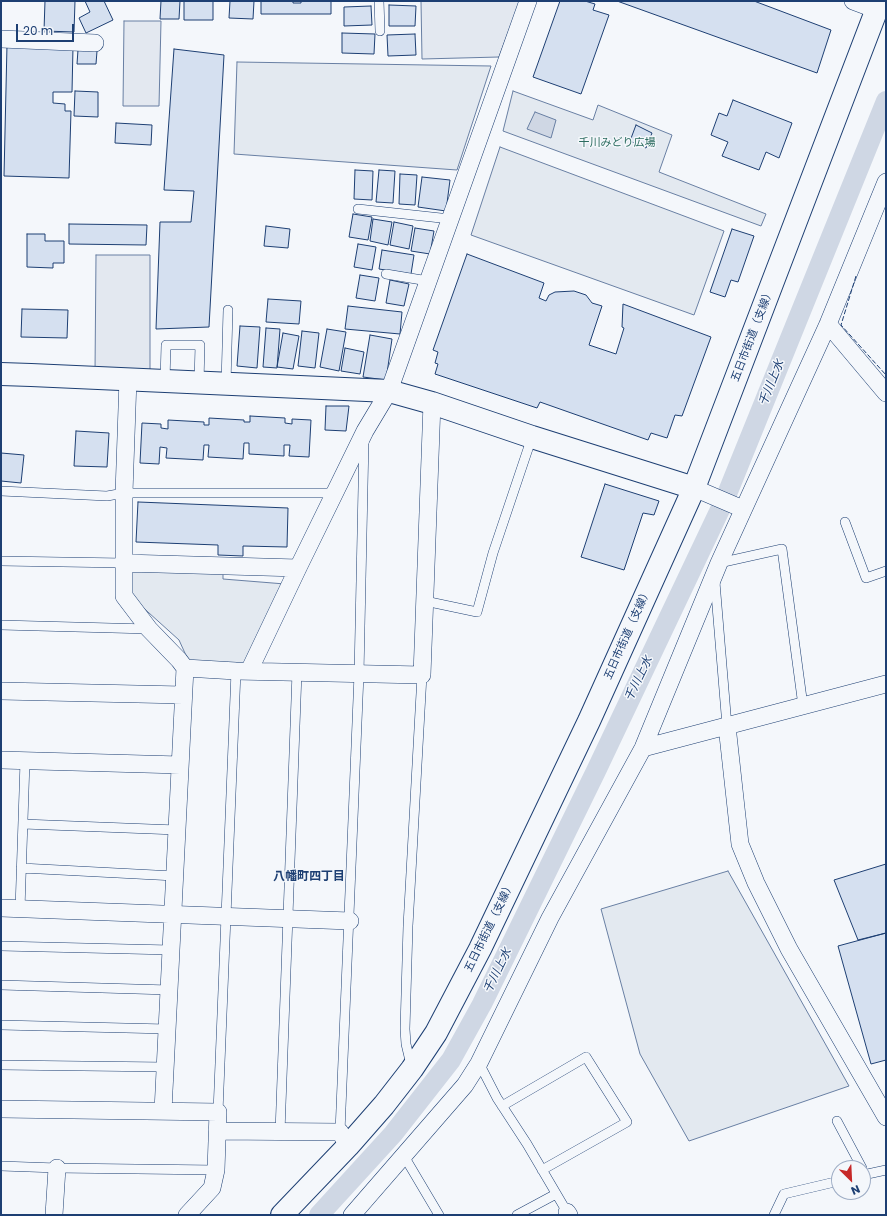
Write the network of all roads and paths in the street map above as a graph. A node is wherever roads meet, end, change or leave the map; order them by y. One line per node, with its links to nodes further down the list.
1 (379, 1): 5 (lane)
2 (528, 1): 10 (street)
3 (853, 1): 4 (street)
4 (878, 5): 25 (main road, 五日市街道（支線）)
5 (380, 31)
6 (1, 39): 7 (street)
7 (95, 43)
8 (886, 182): 14 (street)
9 (358, 210): 10 (lane)
10 (450, 219): 12 (street)
11 (386, 274): 12 (lane)
12 (428, 281): 20 (street)
13 (228, 310): 19 (lane)
14 (828, 324): 21 (street); 29 (street)
15 (1, 374): 16 (main road)
16 (128, 379): 17 (main road); 27 (street)
17 (165, 381): 18 (main road); 18 (lane)
18 (199, 382): 19 (main road)
19 (226, 384): 20 (main road)
20 (389, 391): 22 (main road); 23 (street)
21 (886, 393)
22 (432, 403): 24 (main road); 36 (street)
23 (365, 431): 28 (street); 42 (lane)
24 (532, 437): 25 (main road); 36 (lane)
25 (694, 488): 29 (street); 72 (main road, 五日市街道（支線）)
26 (1, 491): 27 (lane)
27 (124, 493): 28 (lane); 32 (street)
28 (334, 493): 33 (street)
29 (743, 509): 34 (street)
30 (845, 522): 35 (lane)
31 (1, 561): 32 (lane)
32 (124, 563): 33 (street); 38 (street)
33 (298, 568): 40 (street)
34 (717, 568): 47 (lane); 48 (lane); 49 (street)
35 (886, 571)
36 (425, 601): 43 (street)
37 (1, 625): 38 (lane)
38 (149, 629): 39 (street)
39 (185, 668): 40 (street); 46 (street)
40 (243, 671): 41 (street); 60 (lane)
41 (298, 672): 42 (street); 61 (lane)
42 (359, 674): 43 (street); 62 (lane)
43 (422, 675): 72 (lane)
44 (886, 684): 47 (street)
45 (1, 691): 46 (street)
46 (183, 695): 52 (street)
47 (803, 706): 48 (street)
48 (727, 726): 49 (street); 77 (street)
49 (643, 748): 69 (street)
50 (1, 760): 51 (street)
51 (25, 761): 52 (street); 53 (lane)
52 (180, 765): 54 (street)
53 (23, 824): 54 (lane); 55 (lane)
54 (177, 830): 56 (street)
55 (21, 868): 56 (lane); 58 (lane)
56 (175, 876): 59 (street)
57 (1, 908): 58 (street)
58 (20, 909): 59 (street)
59 (173, 914): 60 (street); 64 (street)
60 (226, 917): 61 (street); 76 (lane)
61 (288, 919): 62 (street); 80 (lane)
62 (350, 921): 81 (lane)
63 (1, 946): 64 (lane)
64 (171, 950): 66 (street)
65 (1, 985): 66 (lane)
66 (169, 990): 68 (street)
67 (1, 1025): 68 (lane)
68 (167, 1029): 71 (street)
69 (479, 1063): 73 (lane); 82 (street)
70 (1, 1065): 71 (lane)
71 (165, 1067): 75 (street)
72 (412, 1069): 81 (main road, 五日市街道（支線）)
73 (502, 1106): 87 (lane); 87 (lane)
74 (1, 1109): 75 (street)
75 (163, 1111): 76 (street)
76 (218, 1112): 79 (street)
77 (886, 1116)
78 (837, 1122): 83 (lane)
79 (217, 1131): 80 (street); 86 (street)
80 (280, 1132): 81 (street)
81 (344, 1139): 95 (main road, 五日市街道（支線）)
82 (404, 1156): 96 (street); 97 (lane)
83 (857, 1160)
84 (1, 1166): 85 (lane)
85 (57, 1168): 86 (lane); 93 (street)
86 (216, 1170): 94 (street)
87 (542, 1170): 91 (lane)
88 (886, 1170): 89 (lane)
89 (871, 1171)
90 (831, 1183): 99 (lane)
91 (556, 1194): 92 (lane); 98 (lane)
92 (568, 1214)
93 (54, 1215)
94 (187, 1215)
95 (282, 1215)
96 (352, 1215)
97 (439, 1215)
98 (517, 1215)
99 (774, 1215)

